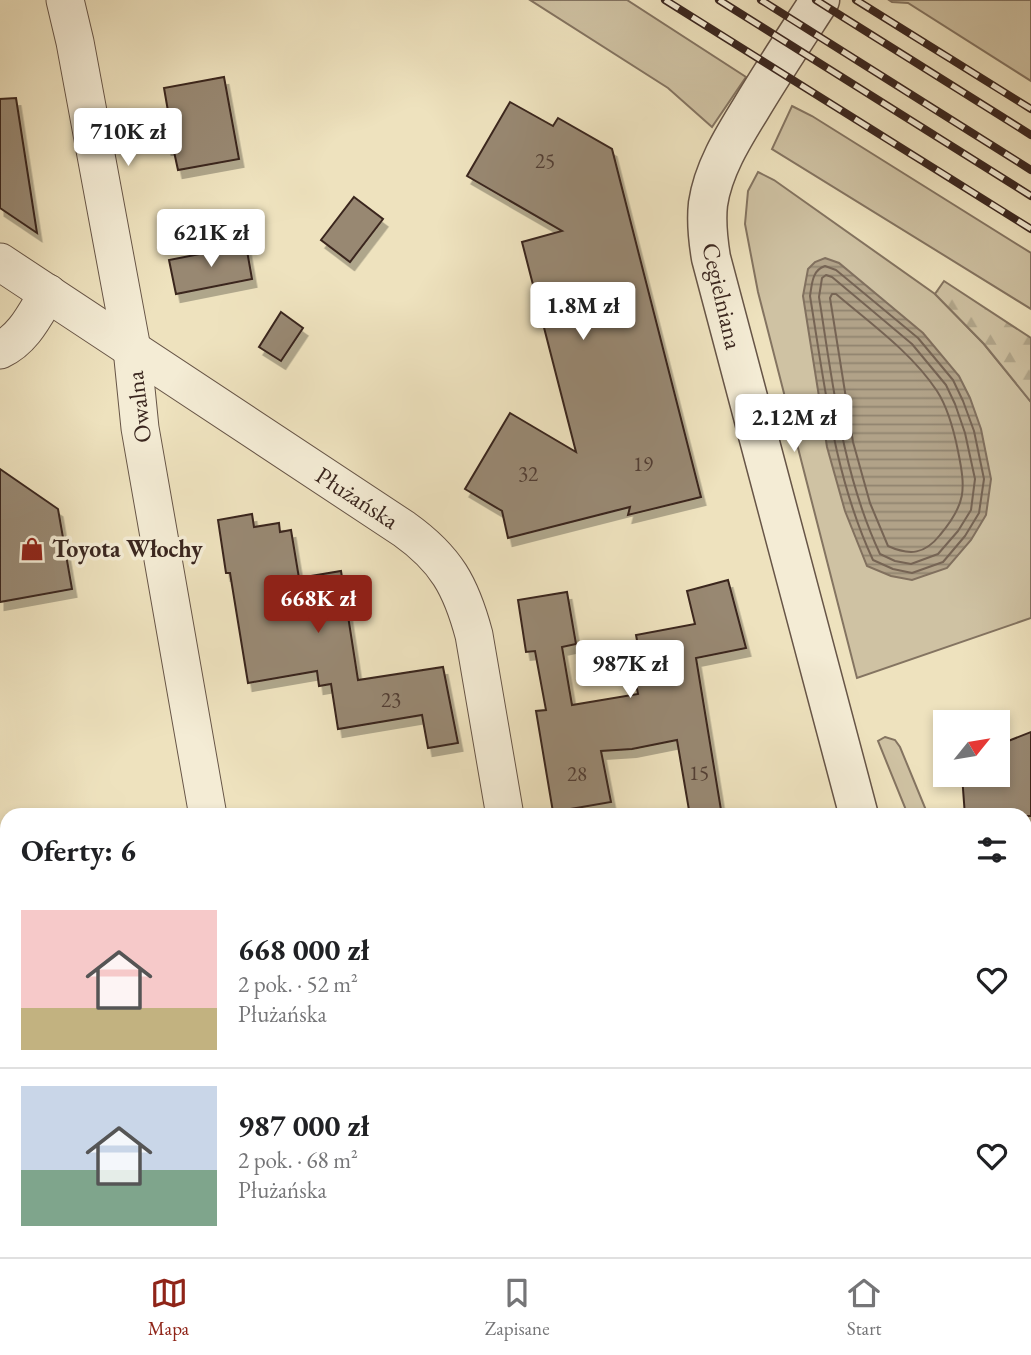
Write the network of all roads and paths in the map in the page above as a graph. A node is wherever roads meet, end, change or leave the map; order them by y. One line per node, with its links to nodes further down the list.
1 (65, 0): 5 (street, Owalna)
2 (820, 0): 9 (street, Cegielniana)
3 (0, 262): 4 (street, Płużańska)
4 (48, 293): 5 (street, Płużańska); 6 (street)
5 (132, 349): 7 (street, Owalna); 8 (street, Płużańska)
6 (0, 350)
7 (207, 808)
8 (504, 808)
9 (857, 808)

